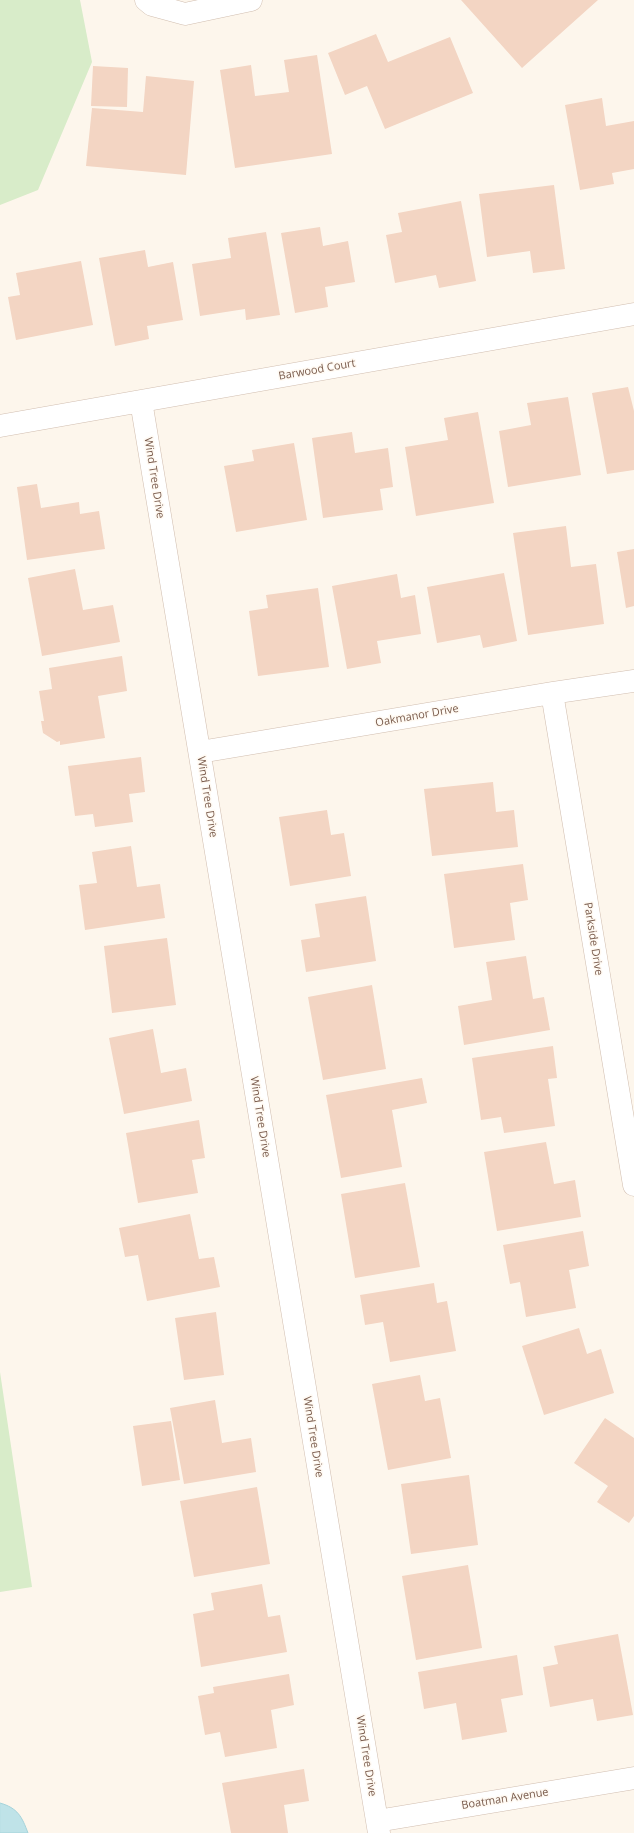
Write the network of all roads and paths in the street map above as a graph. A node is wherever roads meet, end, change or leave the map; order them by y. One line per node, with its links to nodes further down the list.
1 (146, 0): 2 (street)
2 (251, 0)
3 (634, 314): 4 (street, Barwood Court)
4 (141, 401): 5 (street, Barwood Court); 8 (street, Wind Tree Drive)
5 (0, 426)
6 (634, 681): 7 (street, Oakmanor Drive)
7 (552, 693): 8 (street, Oakmanor Drive); 9 (street, Parkside Drive)
8 (200, 752): 11 (street, Wind Tree Drive)
9 (634, 1185)
10 (634, 1778): 11 (street, Boatman Avenue)
11 (378, 1827)

